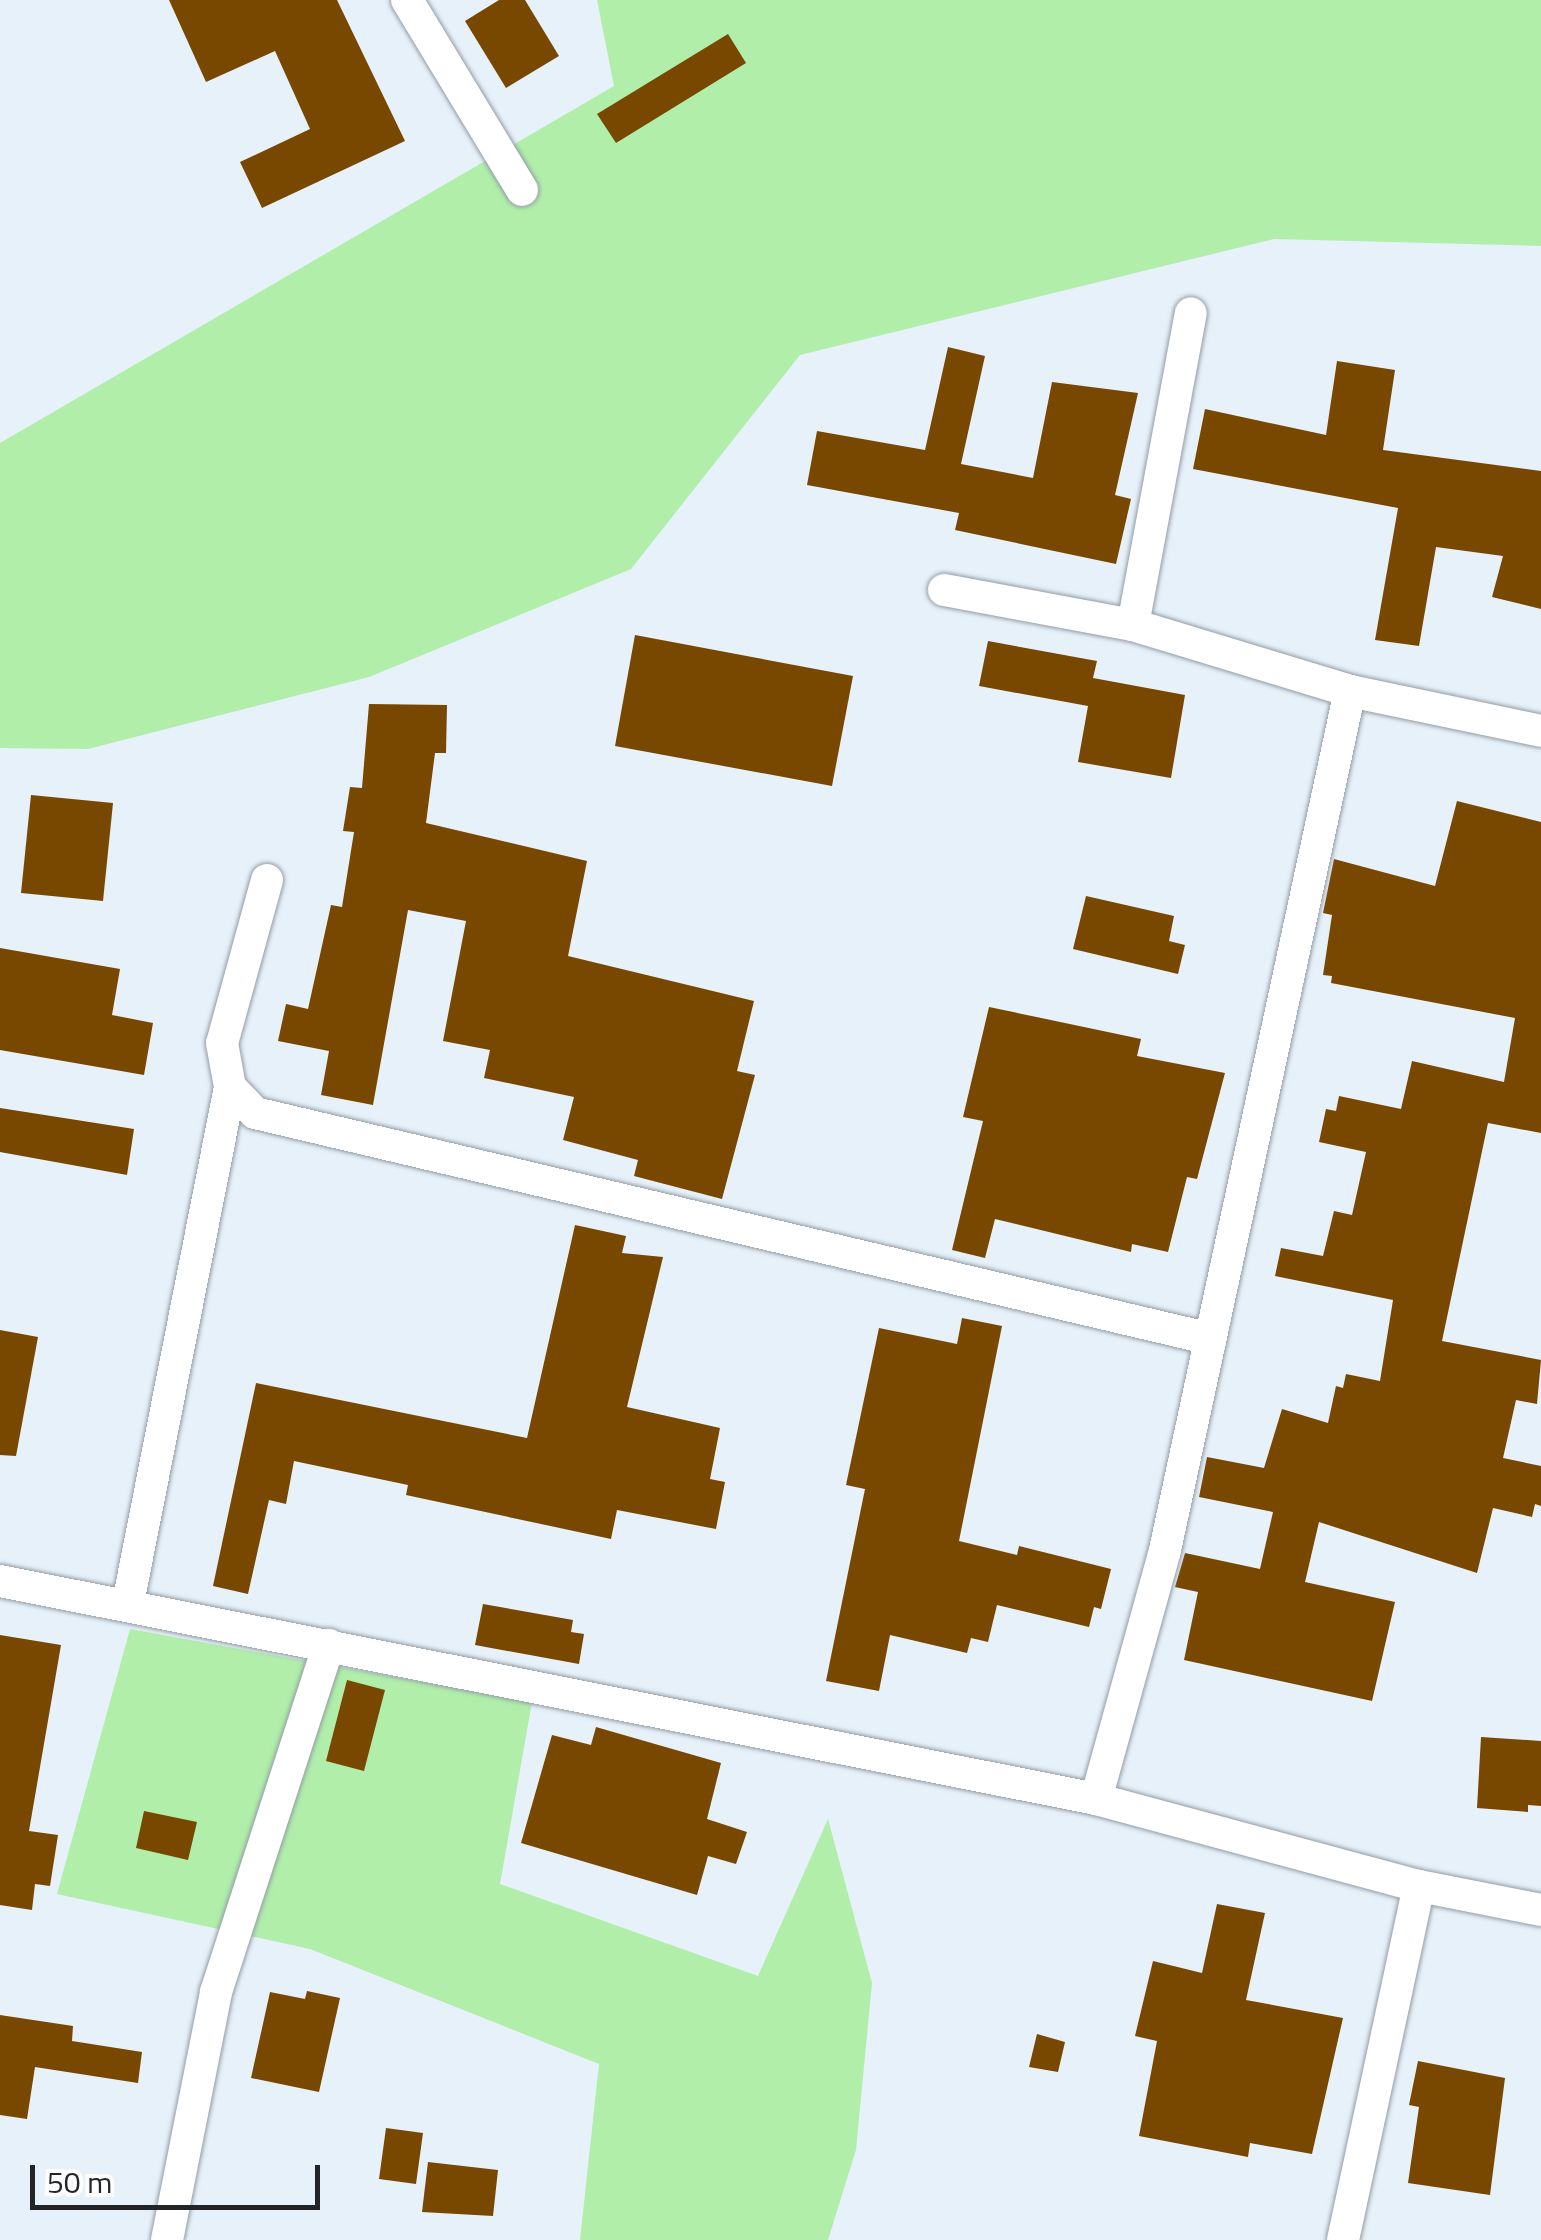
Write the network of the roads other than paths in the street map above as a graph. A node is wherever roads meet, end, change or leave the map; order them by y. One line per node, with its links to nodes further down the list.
1 (406, 0): 2 (street)
2 (522, 190)
3 (1190, 313): 5 (street)
4 (944, 590): 5 (street)
5 (1132, 625): 6 (street)
6 (1350, 692): 7 (street); 10 (street)
7 (1541, 731)
8 (267, 880): 9 (street)
9 (230, 1087): 10 (street); 12 (street)
10 (1210, 1339): 14 (street)
11 (0, 1581): 12 (street)
12 (128, 1603): 13 (street)
13 (329, 1645): 14 (street); 17 (street)
14 (1096, 1799): 15 (street)
15 (1419, 1886): 16 (street); 18 (street)
16 (1541, 1910)
17 (167, 2240)
18 (1343, 2240)

